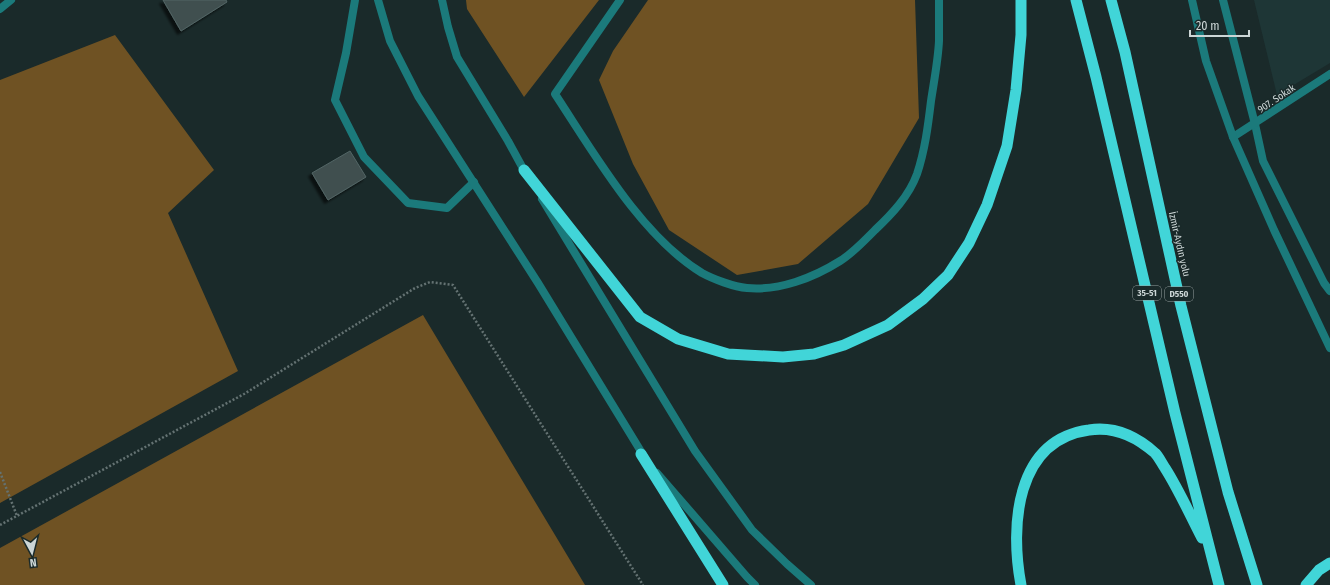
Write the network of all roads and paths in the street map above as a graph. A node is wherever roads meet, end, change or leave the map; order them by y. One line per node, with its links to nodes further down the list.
1 (12, 0): 12 (street)
2 (355, 0): 17 (street)
3 (378, 0): 17 (street)
4 (442, 0): 16 (street)
5 (620, 0): 6 (street)
6 (939, 0)
7 (1021, 0): 16 (highway)
8 (1076, 0): 24 (highway, 35-51)
9 (1111, 0): 32 (highway, İzmir-Aydın yolu / D550)
10 (1192, 0): 15 (street)
11 (1223, 0): 14 (street)
12 (0, 9)
13 (1330, 74): 14 (street, 907. Sokak)
14 (1255, 124): 15 (street, 907. Sokak); 18 (street)
15 (1233, 138): 19 (street)
16 (524, 170): 29 (street)
17 (474, 182): 20 (street)
18 (1330, 291)
19 (1330, 348)
20 (641, 454): 27 (highway); 28 (street)
21 (0, 472): 22 (path)
22 (17, 516): 23 (path); 26 (path)
23 (0, 525)
24 (1212, 557): 30 (highway); 31 (highway, 35-51)
25 (1330, 563): 33 (highway)
26 (643, 585)
27 (722, 585)
28 (755, 585)
29 (811, 585)
30 (1021, 585)
31 (1219, 585)
32 (1257, 585)
33 (1306, 585)

